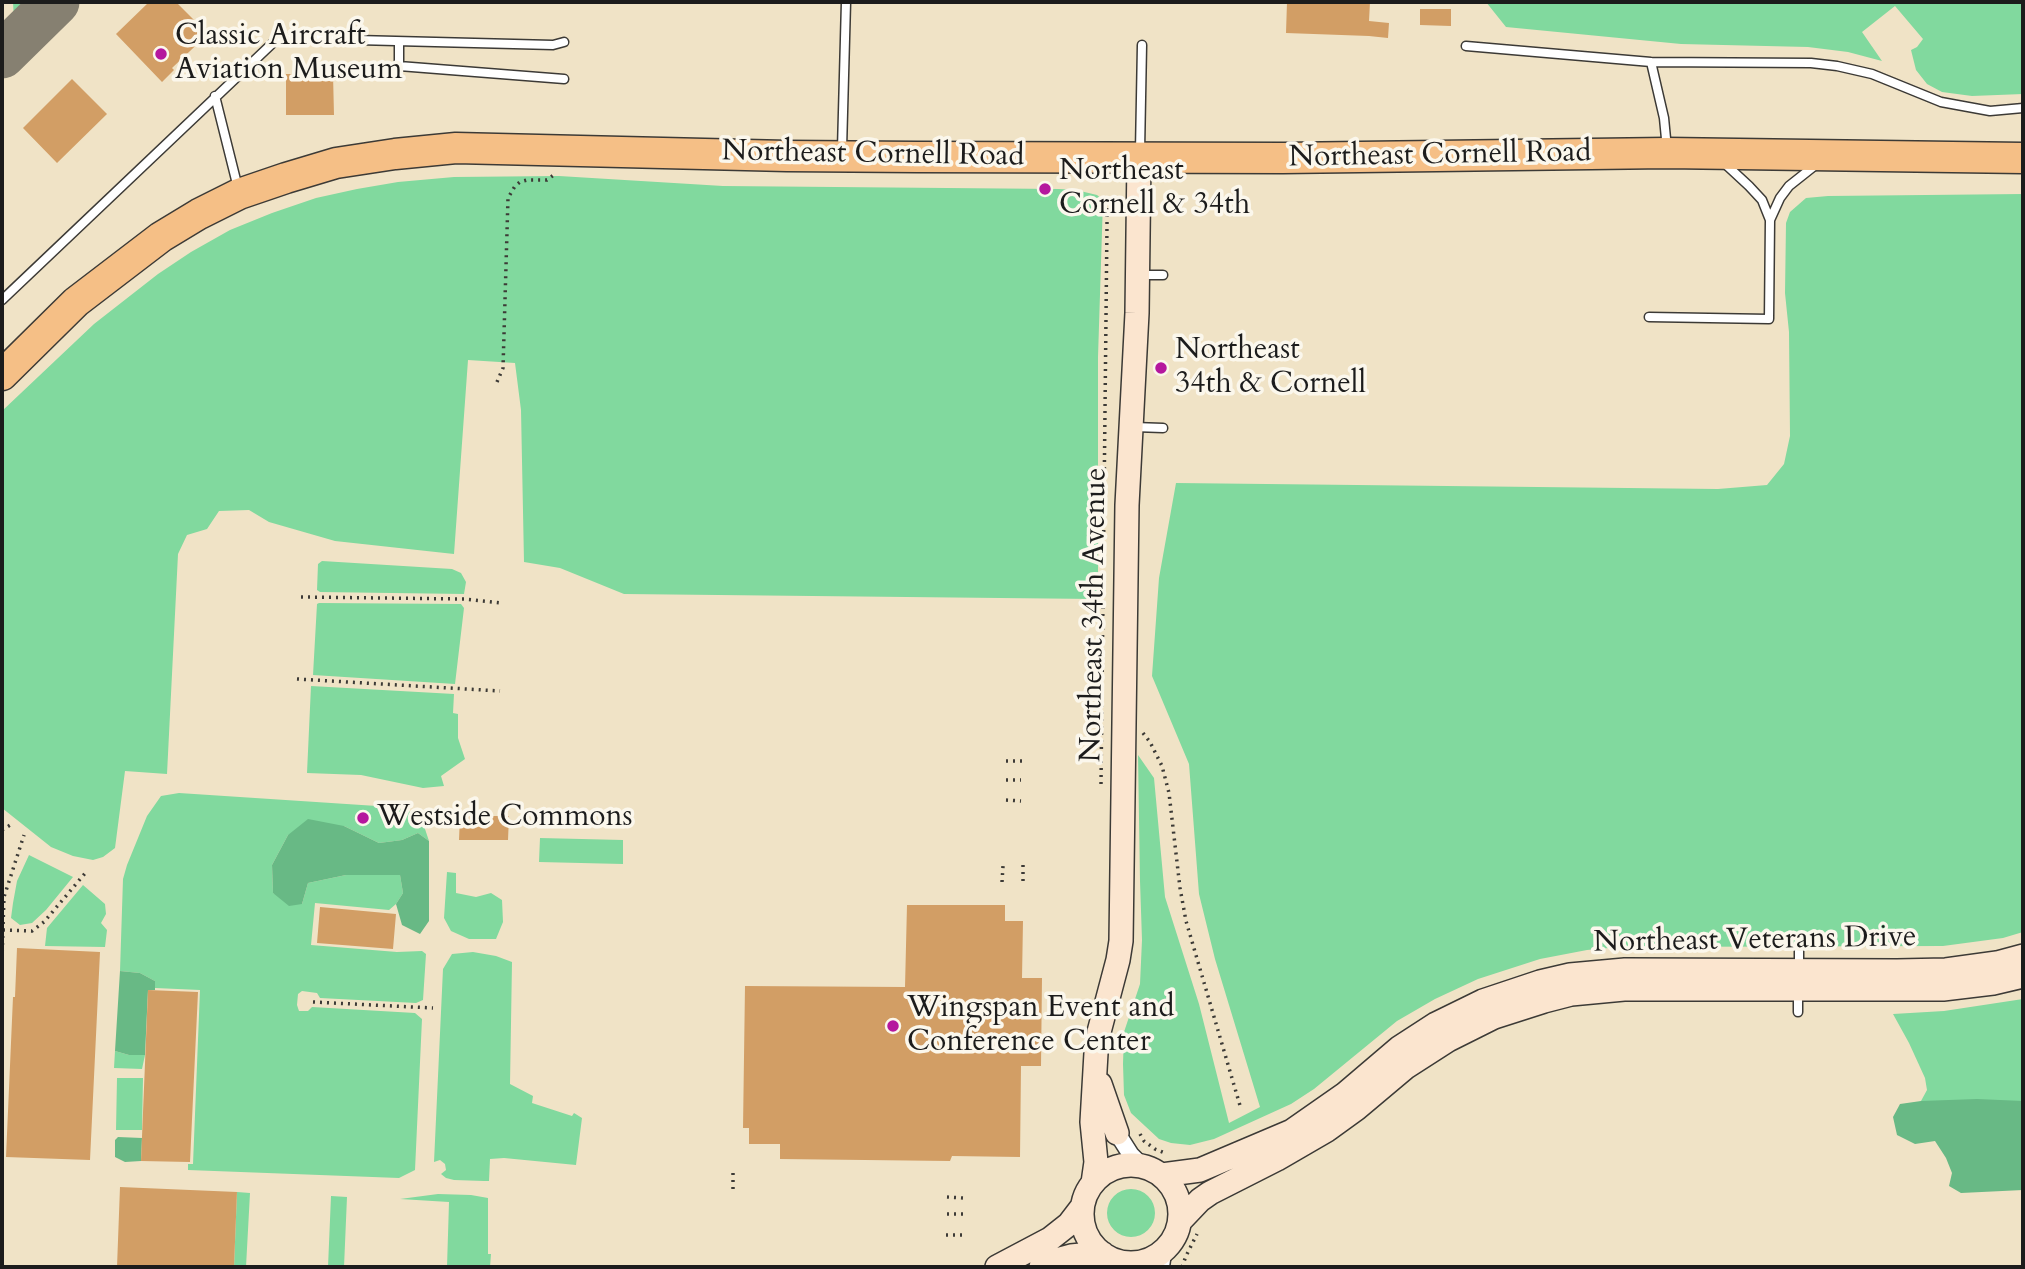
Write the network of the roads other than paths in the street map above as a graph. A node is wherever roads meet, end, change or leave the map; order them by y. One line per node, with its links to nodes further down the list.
1 (846, 2): 13 (lane)
2 (399, 42): 3 (lane); 7 (lane); 8 (lane)
3 (564, 42)
4 (1142, 45): 14 (lane)
5 (1466, 46): 6 (lane)
6 (1651, 62): 9 (lane); 10 (lane)
7 (564, 79)
8 (215, 96): 16 (lane); 20 (lane)
9 (2023, 108)
10 (1667, 153): 11 (highway, Northeast Cornell Road); 14 (highway, Northeast Cornell Road)
11 (1713, 153): 12 (highway, Northeast Cornell Road); 17 (lane)
12 (1829, 155): 15 (highway, Northeast Cornell Road); 17 (lane)
13 (842, 156): 14 (highway, Northeast Cornell Road); 16 (highway, Northeast Cornell Road)
14 (1139, 158): 18 (street, Northeast 34th Avenue)
15 (2023, 158)
16 (239, 194): 22 (highway, Northeast Cornell Road)
17 (1770, 220): 21 (lane)
18 (1138, 275): 19 (lane); 23 (street, Northeast 34th Avenue)
19 (1163, 275)
20 (2, 300)
21 (1649, 317)
22 (2, 375)
23 (1131, 427): 24 (lane); 28 (street, Northeast 34th Avenue)
24 (1163, 428)
25 (2023, 956): 27 (street, Northeast Veterans Drive)
26 (2023, 976): 27 (street, Northeast Veterans Drive)
27 (1799, 981): 31 (street, Northeast Veterans Drive); 34 (street, Northeast Veterans Drive)
28 (1096, 1071): 29 (street, Northeast 34th Avenue); 32 (street, Northeast 34th Avenue)
29 (1125, 1129): 30 (street, Northeast 34th Avenue)
30 (1141, 1165): 31 (street); 32 (street)
31 (1162, 1175): 34 (street)
32 (1093, 1183): 33 (street)
33 (1082, 1207): 35 (street); 38 (street)
34 (1189, 1227): 36 (street)
35 (1102, 1254): 37 (street); 39 (street)
36 (1167, 1257): 37 (street)
37 (1125, 1265)
38 (997, 1267)
39 (1041, 1267)

